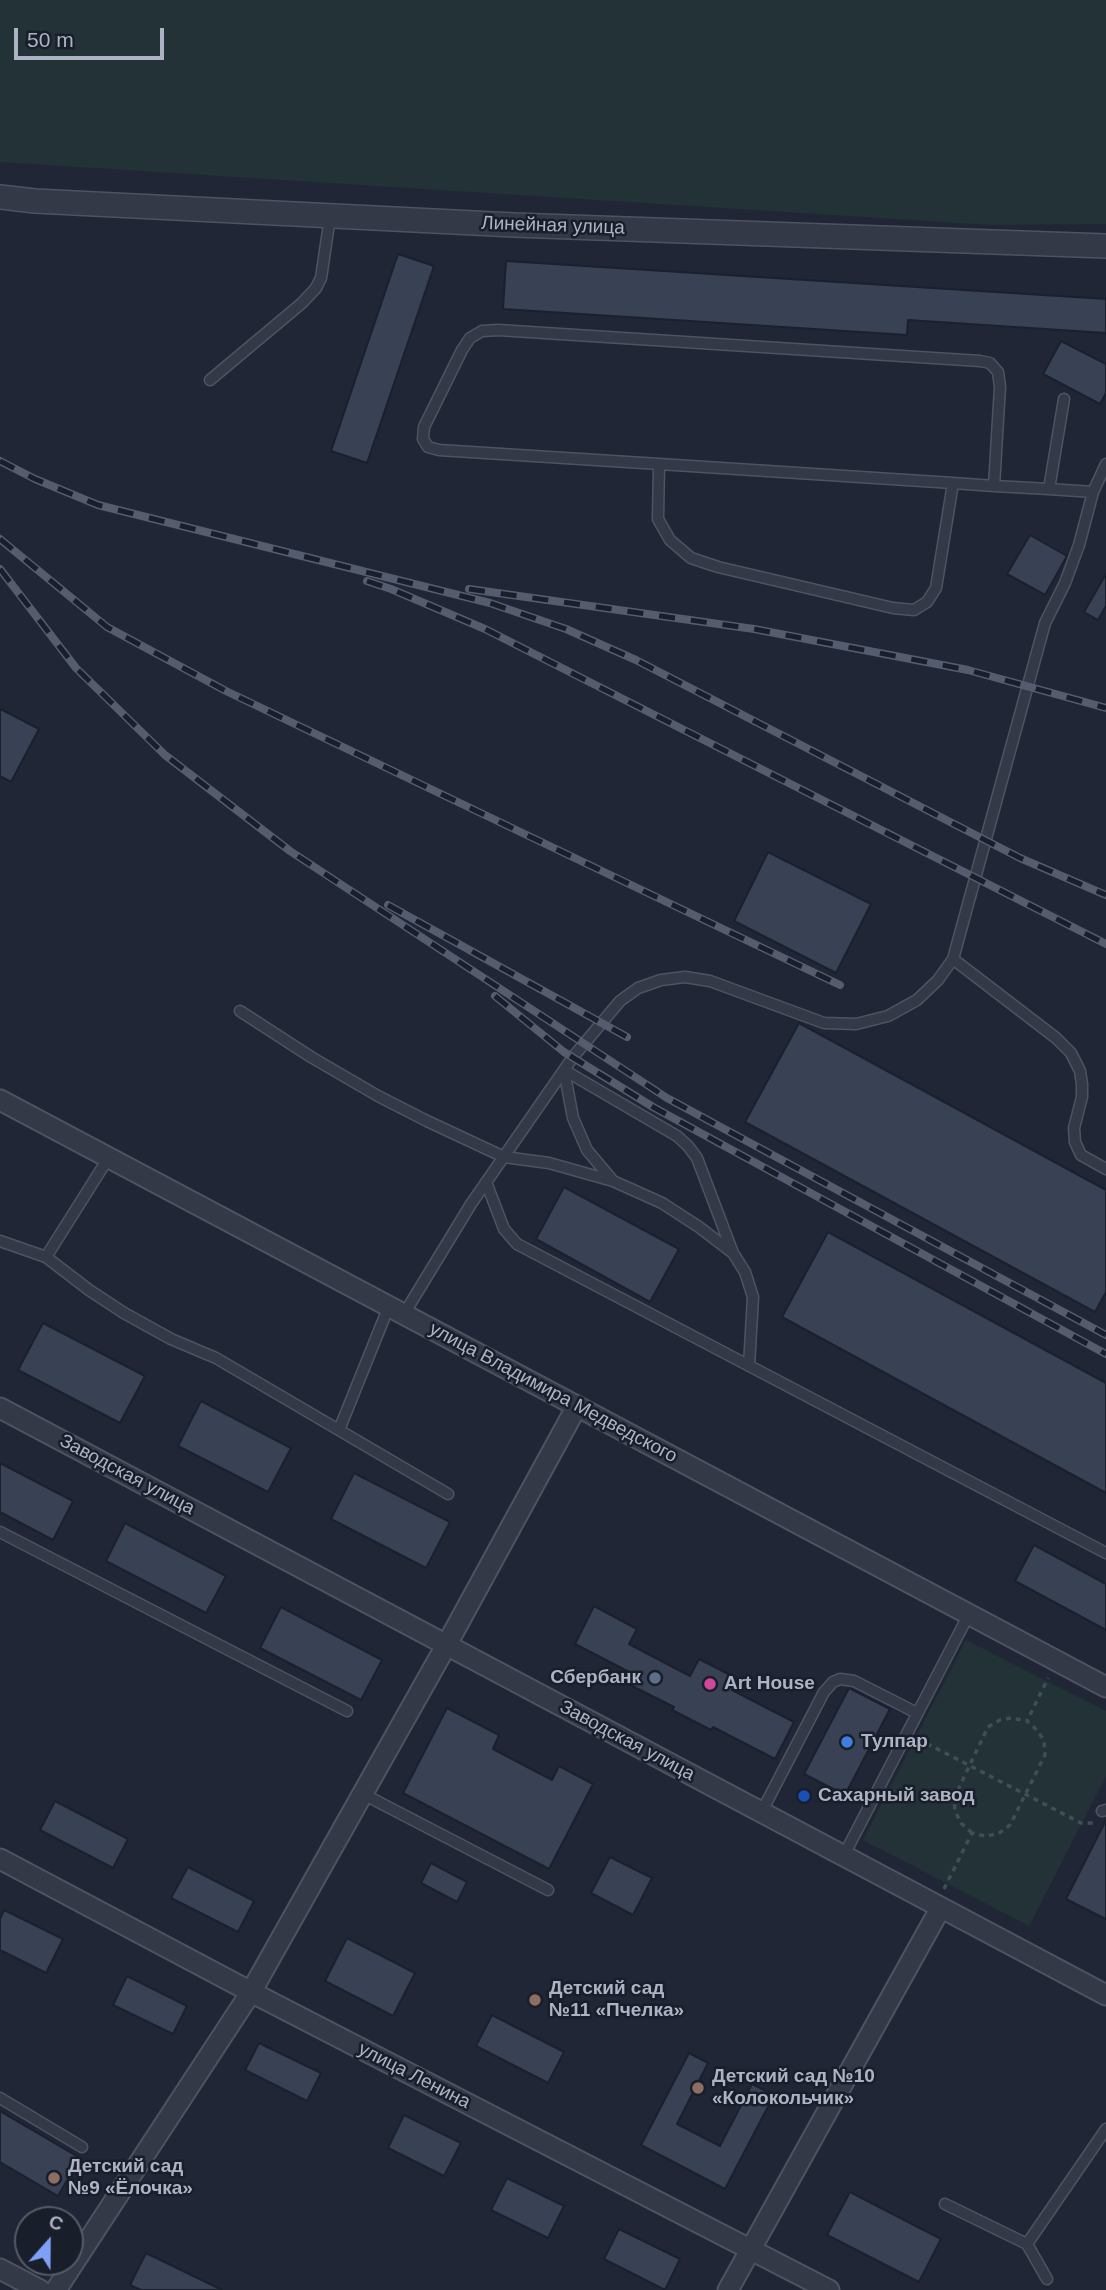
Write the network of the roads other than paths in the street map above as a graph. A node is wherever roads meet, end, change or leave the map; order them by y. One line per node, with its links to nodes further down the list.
1 (0, 197): 2 (street, Линейная улица)
2 (330, 216): 3 (street, Линейная улица); 4 (lane)
3 (1106, 246)
4 (210, 380)
5 (1064, 399): 10 (lane)
6 (659, 464): 8 (lane); 8 (lane); 9 (lane)
7 (1106, 464): 11 (lane)
8 (953, 483): 9 (lane)
9 (994, 486): 10 (lane)
10 (1049, 489): 11 (lane)
11 (1093, 492): 12 (lane)
12 (953, 959): 14 (lane); 18 (lane)
13 (240, 1011): 17 (lane)
14 (564, 1070): 17 (lane); 19 (lane); 22 (lane)
15 (0, 1100): 16 (street, улица Владимира Медведского)
16 (109, 1157): 23 (lane); 24 (street, улица Владимира Медведского)
17 (504, 1157): 19 (lane); 20 (lane)
18 (1106, 1169)
19 (613, 1181): 22 (lane)
20 (486, 1182): 24 (lane); 25 (lane)
21 (0, 1241): 23 (lane)
22 (733, 1253): 25 (lane)
23 (46, 1257): 28 (lane)
24 (397, 1310): 26 (street, улица Владимира Медведского); 28 (lane)
25 (749, 1366): 31 (lane)
26 (577, 1406): 32 (street, улица Владимира Медведского); 33 (street)
27 (0, 1408): 33 (street, Заводская улица)
28 (339, 1430): 29 (lane)
29 (448, 1494)
30 (0, 1532): 35 (lane)
31 (1106, 1553)
32 (969, 1614): 34 (street, улица Владимира Медведского); 36 (lane)
33 (447, 1644): 37 (street); 38 (street, Заводская улица)
34 (1106, 1687)
35 (347, 1711)
36 (917, 1713): 38 (lane); 39 (lane)
37 (363, 1794): 41 (lane); 43 (street)
38 (761, 1813): 39 (street, Заводская улица)
39 (843, 1857): 42 (street, Заводская улица)
40 (0, 1859): 43 (street, улица Ленина)
41 (548, 1890)
42 (938, 1907): 44 (street, Заводская улица); 50 (street)
43 (251, 1992): 50 (street, улица Ленина); 54 (street)
44 (1106, 1996)
45 (0, 2098): 47 (lane)
46 (1106, 2129): 49 (lane)
47 (82, 2147)
48 (944, 2204): 49 (lane)
49 (1027, 2244): 52 (lane)
50 (751, 2248): 55 (street); 56 (street, улица Ленина)
51 (0, 2269): 53 (street)
52 (1047, 2279)
53 (40, 2290)
54 (56, 2290)
55 (728, 2290)
56 (829, 2290)

